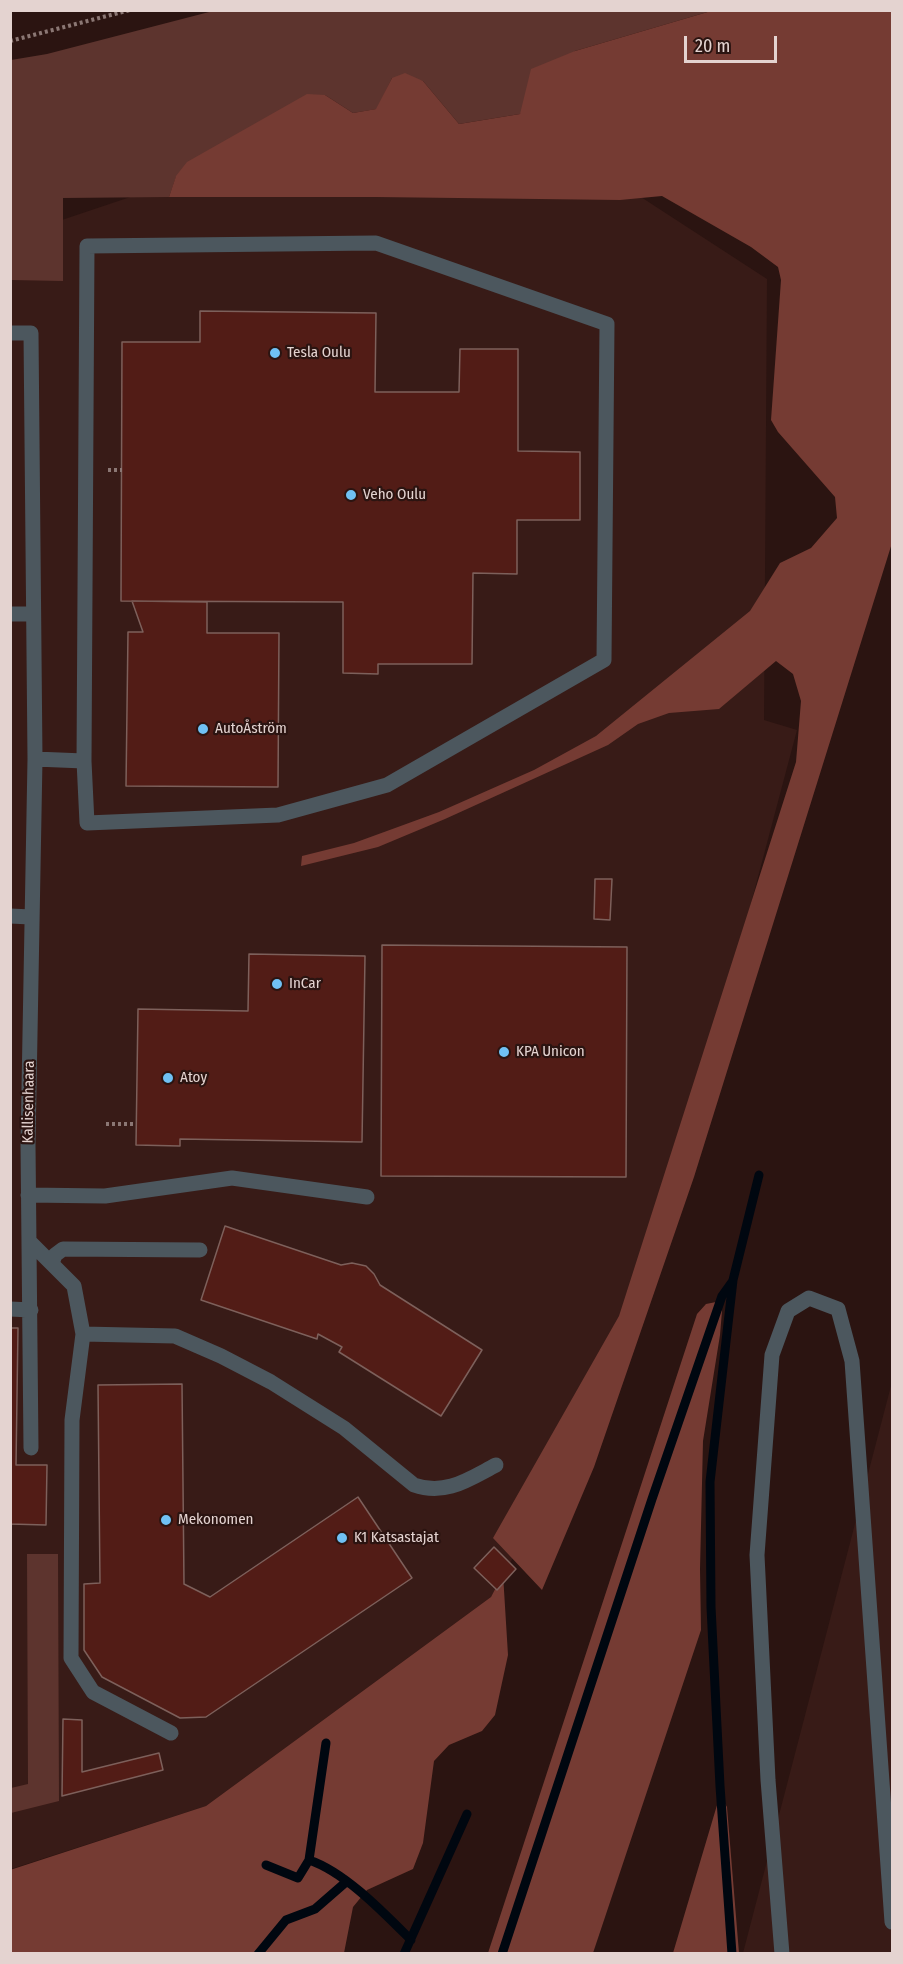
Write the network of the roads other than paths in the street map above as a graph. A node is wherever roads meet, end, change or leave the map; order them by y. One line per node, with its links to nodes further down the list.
1 (10, 333): 3 (street, Kallisenhaara)
2 (10, 614): 3 (street)
3 (33, 615): 4 (street, Kallisenhaara)
4 (35, 759): 5 (street); 7 (street, Kallisenhaara)
5 (84, 761): 5 (street)
6 (10, 916): 7 (street)
7 (31, 917): 8 (street, Kallisenhaara)
8 (28, 1195): 9 (street); 10 (street, Kallisenhaara)
9 (367, 1197)
10 (30, 1242): 12 (street); 14 (street, Kallisenhaara)
11 (200, 1250): 12 (street)
12 (52, 1264): 15 (street)
13 (10, 1310): 14 (street)
14 (31, 1310): 16 (street, Kallisenhaara)
15 (83, 1334): 17 (street); 18 (street)
16 (31, 1448)
17 (496, 1465)
18 (171, 1732)
19 (892, 1922): 20 (street)
20 (782, 1953)

